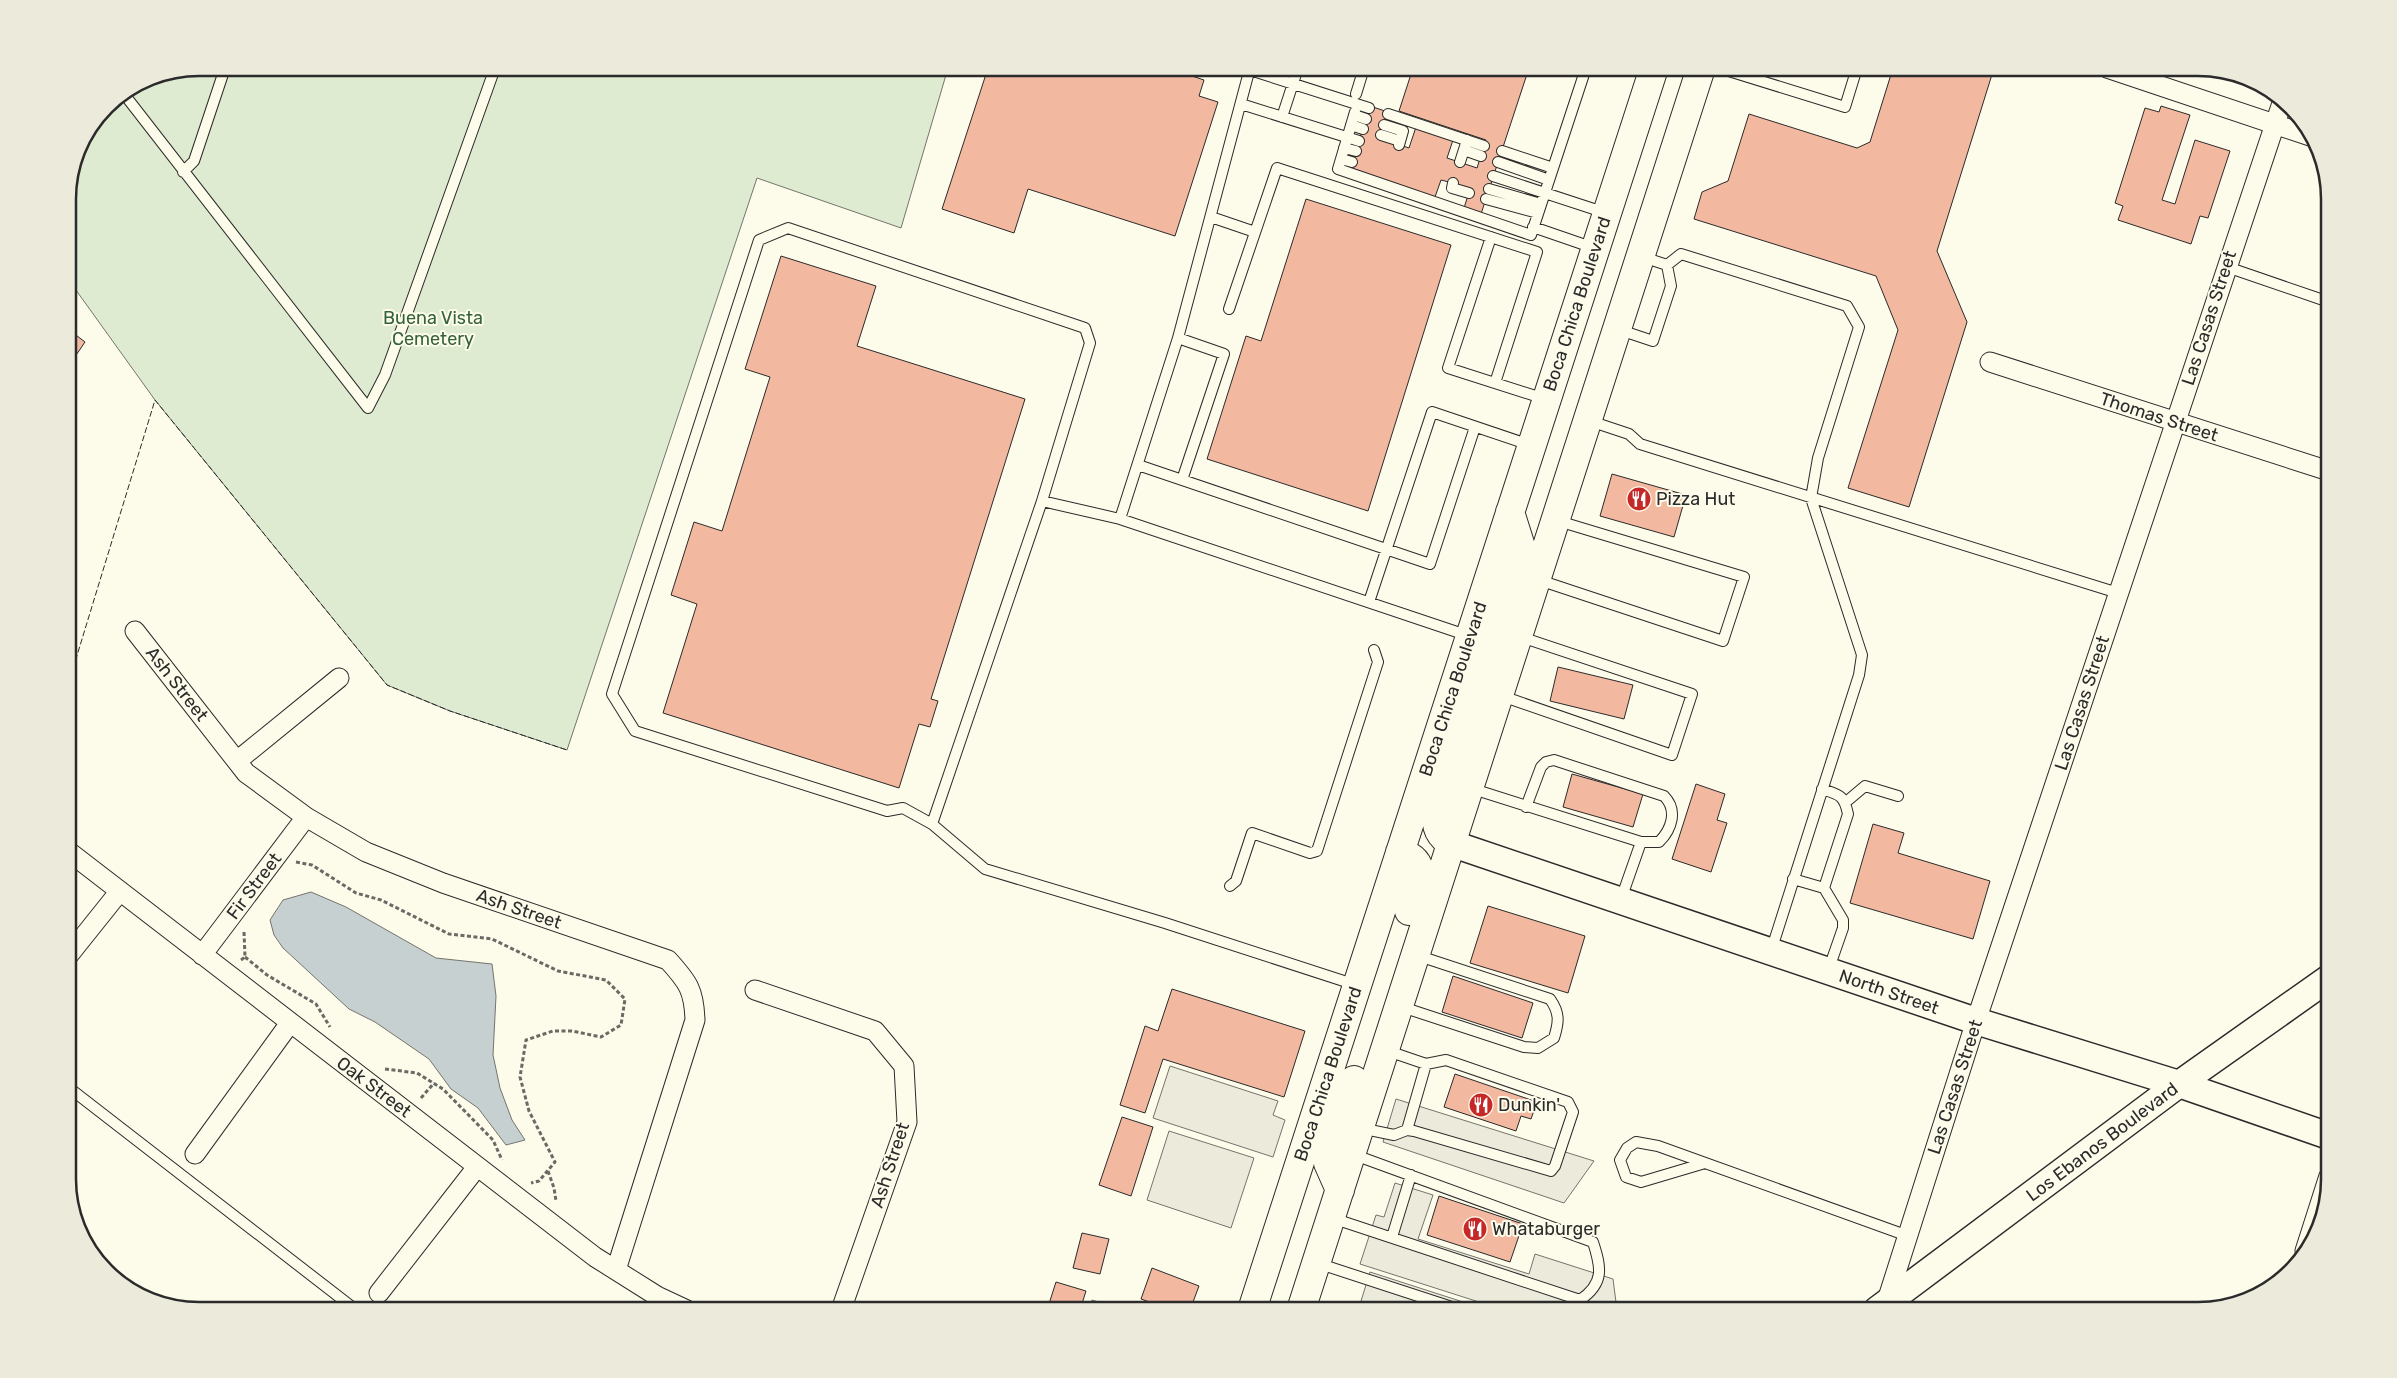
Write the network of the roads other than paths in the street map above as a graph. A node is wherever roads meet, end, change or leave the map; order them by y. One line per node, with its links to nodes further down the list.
1 (222, 76): 38 (lane)
2 (492, 76): 38 (lane)
3 (1248, 76): 16 (lane)
4 (1270, 76): 13 (lane)
5 (1296, 76): 13 (lane)
6 (1362, 76): 14 (lane)
7 (1583, 76): 37 (lane)
8 (1642, 76): 46 (main road, Boca Chica Boulevard)
9 (1698, 76): 52 (main road)
10 (1745, 76): 11 (lane)
11 (1855, 76)
12 (2131, 76): 21 (street)
13 (1293, 84): 17 (lane); 20 (lane)
14 (1356, 94)
15 (128, 99): 38 (lane)
16 (1241, 104): 20 (lane); 47 (lane)
17 (1370, 108)
18 (2280, 108): 21 (street, Las Casas Street)
19 (1388, 114): 25 (lane)
20 (1282, 117): 26 (lane)
21 (2275, 123): 24 (street); 54 (street, Las Casas Street)
22 (1364, 124): 26 (lane)
23 (1382, 130): 27 (lane)
24 (2300, 132)
25 (1467, 140): 29 (lane); 30 (lane)
26 (1346, 143): 28 (lane); 33 (lane)
27 (1399, 143)
28 (1357, 146)
29 (1484, 146)
30 (1464, 150): 32 (lane); 35 (lane)
31 (1502, 151): 37 (lane)
32 (1481, 156)
33 (1341, 159): 34 (lane); 48 (lane)
34 (1352, 162)
35 (1460, 162)
36 (1498, 162): 40 (lane)
37 (1553, 168): 40 (lane)
38 (183, 172)
39 (1493, 176): 42 (lane)
40 (1549, 180): 42 (lane)
41 (1453, 183): 43 (lane)
42 (1545, 192): 45 (lane); 46 (lane)
43 (1469, 193)
44 (1488, 194): 45 (lane)
45 (1540, 209): 48 (lane)
46 (1607, 213): 51 (main road, Boca Chica Boulevard)
47 (1212, 216): 49 (lane); 58 (lane)
48 (1533, 227): 51 (lane)
49 (1255, 232): 50 (lane); 56 (lane)
50 (1490, 237): 60 (lane); 60 (lane)
51 (1595, 249): 61 (main road, Boca Chica Boulevard)
52 (1639, 256): 53 (lane); 57 (main road)
53 (1667, 265): 57 (lane); 69 (lane)
54 (2227, 267): 55 (lane); 63 (street, Las Casas Street)
55 (2320, 299)
56 (1229, 309)
57 (1616, 329): 62 (main road)
58 (1178, 338): 66 (lane); 68 (lane)
59 (1990, 362): 63 (street, Thomas Street)
60 (1495, 383): 61 (lane)
61 (1546, 400): 65 (main road, Boca Chica Boulevard)
62 (1586, 420): 69 (lane); 73 (main road)
63 (2175, 422): 67 (street, Thomas Street); 76 (street, Las Casas Street)
64 (1475, 427): 65 (lane); 74 (lane); 74 (lane)
65 (1532, 445): 71 (main road, Boca Chica Boulevard)
66 (1138, 466): 68 (lane); 72 (lane)
67 (2320, 469)
68 (1182, 480): 74 (lane)
69 (1811, 498): 76 (lane); 86 (lane)
70 (1042, 501): 72 (lane); 91 (lane); 91 (lane)
71 (1510, 512): 79 (main road, Boca Chica Boulevard); 93 (main road)
72 (1120, 519): 77 (lane)
73 (1554, 520): 75 (main road); 75 (lane)
74 (1386, 550): 77 (lane)
75 (1536, 579): 80 (main road)
76 (2118, 593): 110 (street, Las Casas Street)
77 (1368, 602): 79 (lane)
78 (135, 631): 84 (street, Ash Street)
79 (1470, 636): 94 (main road, Boca Chica Boulevard)
80 (1517, 636): 83 (main road); 83 (lane)
81 (1374, 650): 97 (lane)
82 (338, 678): 84 (street)
83 (1498, 695): 85 (main road)
84 (238, 761): 90 (street, Ash Street)
85 (1469, 788): 89 (lane); 93 (main road)
86 (1822, 788): 88 (lane); 96 (lane)
87 (1898, 796): 88 (lane)
88 (1846, 802): 98 (lane)
89 (1526, 807): 92 (lane); 92 (lane)
90 (306, 817): 103 (street, Fir Street); 129 (street, Ash Street)
91 (932, 824): 107 (lane)
92 (1641, 842): 100 (lane)
93 (1450, 843): 100 (street, North Street); 104 (main road)
94 (1400, 852): 107 (main road, Boca Chica Boulevard); 124 (main road)
95 (77, 858): 99 (street, Oak Street)
96 (1794, 879): 98 (lane); 102 (lane)
97 (1230, 886)
98 (1824, 888): 105 (lane)
99 (120, 891): 101 (street); 103 (street, Oak Street)
100 (1621, 900): 102 (street, North Street)
101 (77, 945)
102 (1770, 952): 105 (street, North Street)
103 (202, 955): 111 (street, Oak Street)
104 (1414, 955): 109 (main road); 109 (lane)
105 (1828, 971): 110 (street, North Street)
106 (2321, 984): 114 (street, Los Ebanos Boulevard)
107 (1357, 985): 134 (main road, Boca Chica Boulevard)
108 (755, 990): 133 (street, Ash Street)
109 (1398, 1006): 112 (main road)
110 (1976, 1021): 114 (street, North Street); 126 (street, Las Casas Street)
111 (290, 1023): 119 (street); 122 (street, Oak Street)
112 (1384, 1050): 113 (lane); 116 (main road)
113 (1426, 1064): 117 (lane); 117 (lane)
114 (2179, 1084): 118 (street, North Street); 138 (street, Los Ebanos Boulevard)
115 (77, 1094): 131 (lane)
116 (1360, 1128): 117 (lane); 120 (main road)
117 (1407, 1130)
118 (2321, 1133)
119 (195, 1154)
120 (1351, 1154): 123 (lane); 124 (main road)
121 (1705, 1163): 121 (lane); 126 (lane)
122 (477, 1167): 129 (street, Oak Street); 130 (street)
123 (1411, 1175): 127 (lane); 127 (lane)
124 (1340, 1190): 125 (main road)
125 (1331, 1217): 127 (lane); 128 (main road)
126 (1908, 1236): 137 (street, Las Casas Street)
127 (1392, 1237)
128 (1316, 1263): 135 (main road); 136 (lane)
129 (616, 1270): 132 (street, Oak Street)
130 (379, 1294)
131 (346, 1302)
132 (669, 1302)
133 (844, 1302)
134 (1255, 1302)
135 (1303, 1302)
136 (1437, 1302)
137 (1884, 1302)
138 (1889, 1302)

